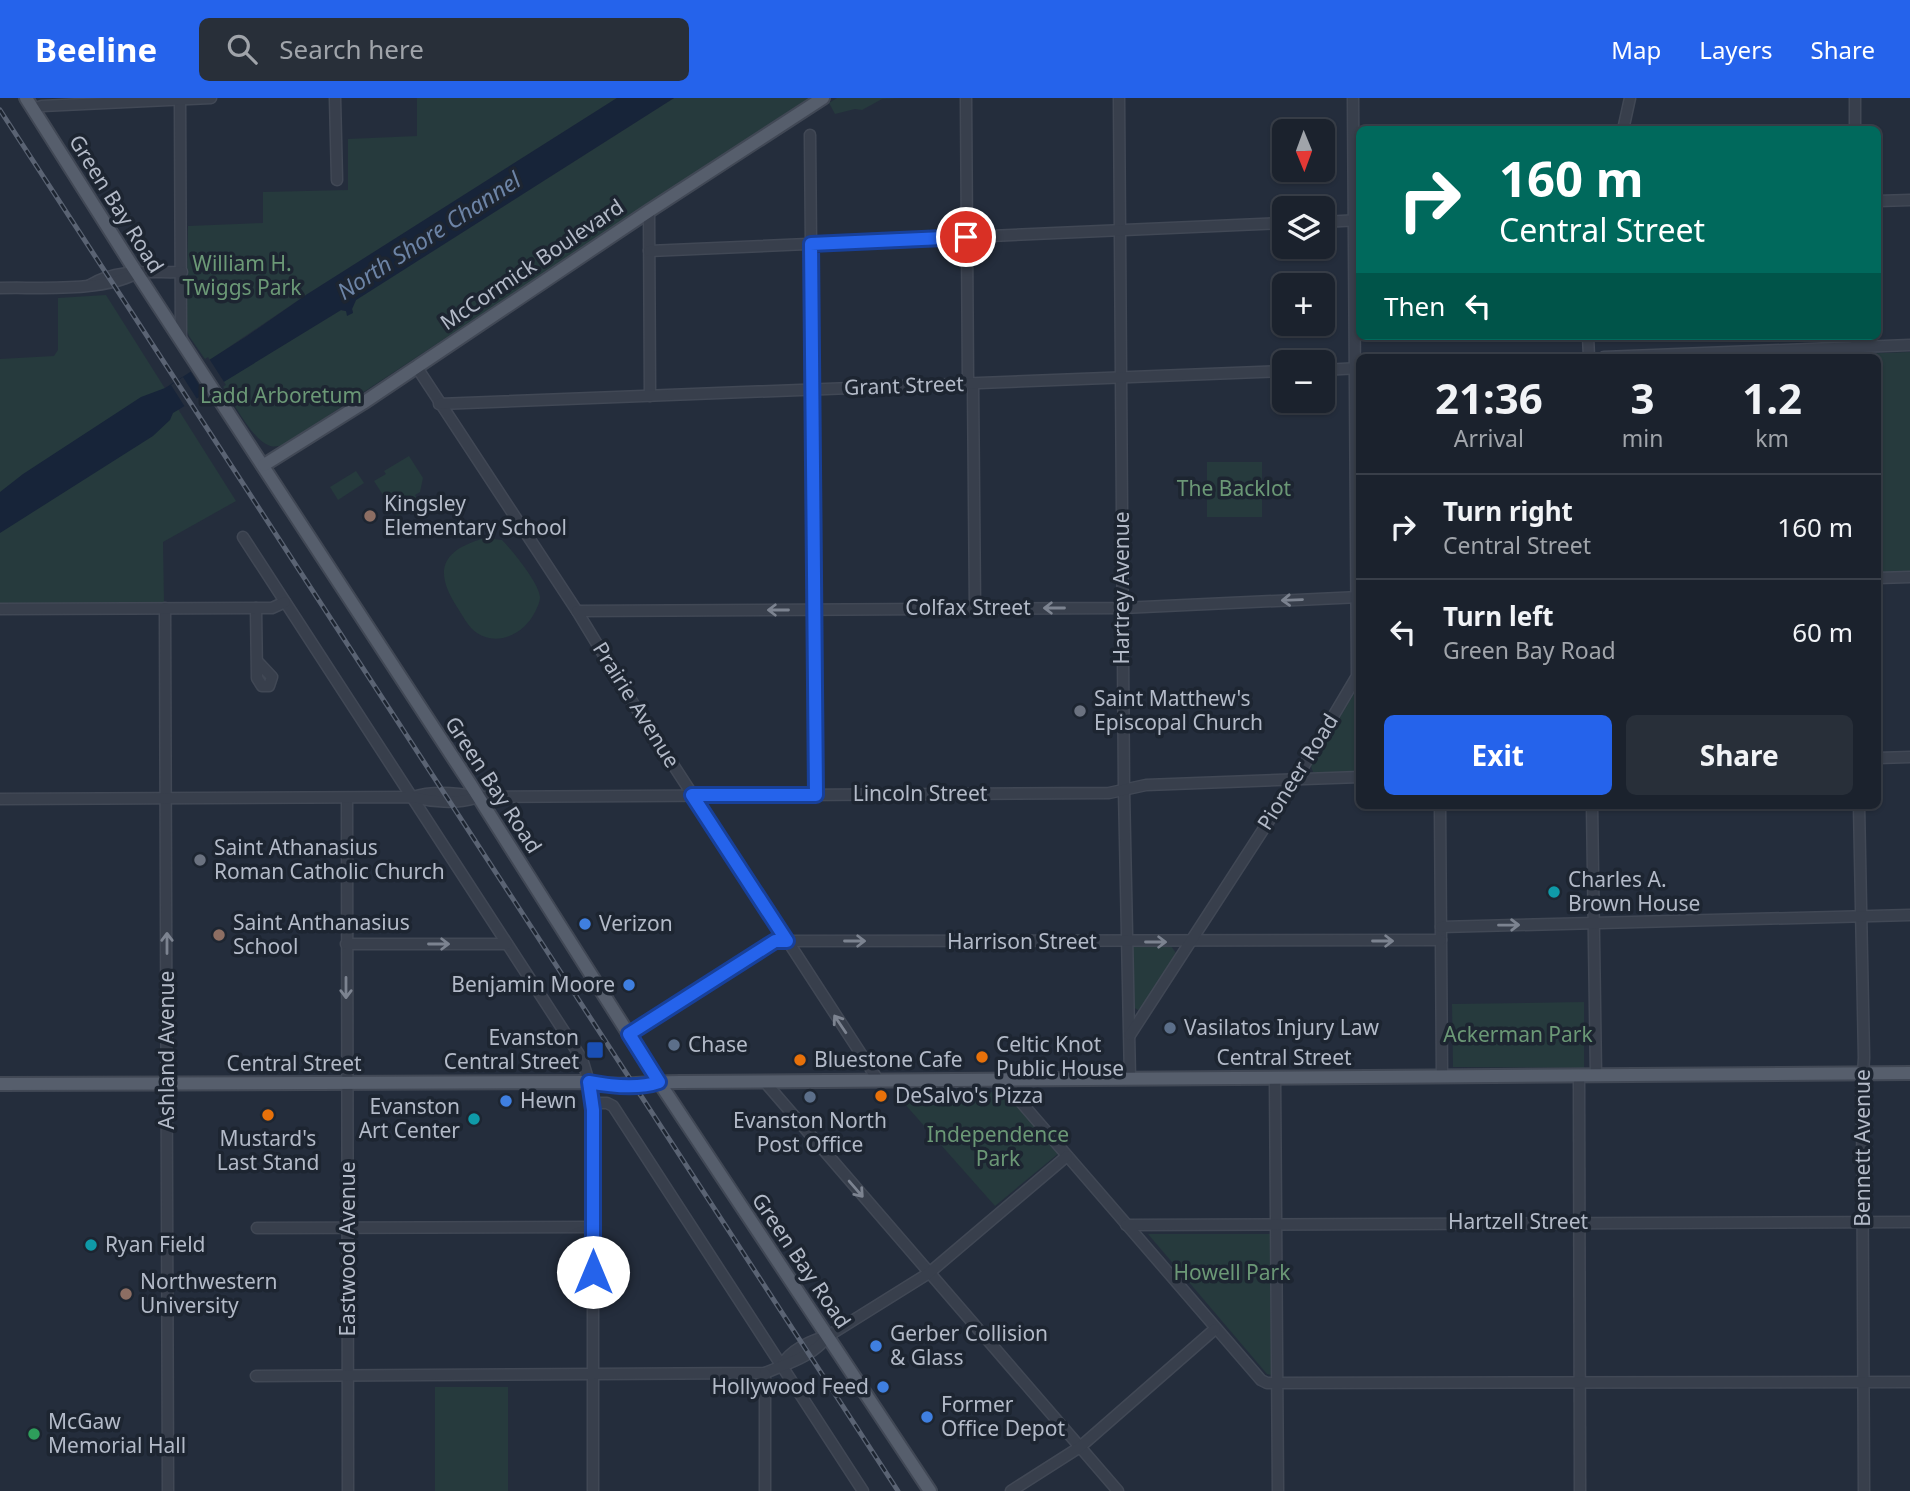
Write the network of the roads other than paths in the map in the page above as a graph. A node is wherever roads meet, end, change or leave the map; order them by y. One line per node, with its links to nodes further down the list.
1 (211, 98): 9 (street)
2 (335, 98): 14 (street)
3 (823, 98): 18 (main road, McCormick Boulevard)
4 (966, 98): 23 (street)
5 (1119, 98): 22 (street, Hartrey Avenue)
6 (1353, 98): 15 (street, Pioneer Road)
7 (1630, 98): 11 (street)
8 (1855, 98): 12 (street)
9 (180, 99): 10 (street); 26 (street)
10 (36, 103): 27 (main road, Green Bay Road)
11 (1624, 126)
12 (1855, 126)
13 (810, 135): 24 (street)
14 (337, 180)
15 (1356, 190)
16 (1910, 200): 17 (street)
17 (1881, 201)
18 (649, 211): 25 (street); 33 (main road, McCormick Boulevard)
19 (1356, 220): 20 (street)
20 (1335, 221)
21 (1272, 224): 22 (street)
22 (1120, 231): 23 (street); 37 (street, Hartrey Avenue)
23 (966, 237): 24 (street); 38 (street)
24 (811, 244): 25 (street); 39 (street)
25 (649, 251): 40 (street)
26 (182, 272): 27 (street); 29 (street)
27 (137, 273): 28 (street); 29 (main road, Green Bay Road)
28 (0, 288)
29 (181, 340): 42 (main road, Green Bay Road)
30 (1856, 341): 31 (street); 32 (street)
31 (1910, 345)
32 (1651, 354)
33 (416, 366): 41 (street, Prairie Avenue); 42 (main road, McCormick Boulevard)
34 (1356, 369): 35 (street)
35 (1335, 370)
36 (1272, 371): 37 (street, Grant Street)
37 (1121, 377): 38 (street, Grant Street); 51 (street, Hartrey Avenue)
38 (970, 383): 39 (street, Grant Street); 50 (street)
39 (813, 390): 40 (street, Grant Street); 53 (street)
40 (650, 396): 41 (street, Grant Street)
41 (439, 404): 54 (street, Prairie Avenue)
42 (264, 465): 65 (main road, Green Bay Road)
43 (243, 537): 47 (street)
44 (1910, 577): 45 (street)
45 (1881, 578)
46 (1356, 597): 51 (street, Colfax Street, one-way to 51)
47 (285, 602): 49 (street); 64 (street)
48 (164, 608): 49 (street); 52 (street); 66 (street, Ashland Avenue)
49 (256, 608): 55 (street)
50 (975, 608): 51 (street, Colfax Street, one-way to 50); 53 (street, Colfax Street)
51 (1122, 608): 61 (street, Hartrey Avenue)
52 (0, 609)
53 (814, 609): 54 (street, Colfax Street, one-way to 54); 63 (street)
54 (577, 611): 62 (street, Prairie Avenue)
55 (257, 661)
56 (1356, 681): 60 (street, Pioneer Road)
57 (1910, 757): 58 (street)
58 (1881, 758)
59 (1356, 777): 60 (street, Lincoln Street)
60 (1296, 779): 61 (street, Lincoln Street); 79 (street, Pioneer Road)
61 (1124, 790): 63 (street, Lincoln Street); 78 (street, Hartrey Avenue)
62 (692, 795): 63 (street, Lincoln Street); 65 (street, Lincoln Street); 77 (street, Prairie Avenue)
63 (816, 795)
64 (413, 797): 65 (street, Lincoln Street); 67 (street, Lincoln Street); 81 (street)
65 (479, 797): 82 (main road, Green Bay Road)
66 (166, 798): 67 (street, Lincoln Street); 68 (street, Lincoln Street); 98 (street, Ashland Avenue, one-way to 66)
67 (346, 798): 80 (street, Eastwood Avenue)
68 (0, 799)
69 (1440, 809): 75 (street)
70 (1592, 809): 74 (street)
71 (1859, 809): 73 (street, Bennett Avenue)
72 (1910, 915): 73 (street)
73 (1861, 916): 74 (street); 84 (street, Bennett Avenue)
74 (1594, 923): 75 (street, one-way to 74); 87 (street)
75 (1441, 927): 76 (street)
76 (1441, 940): 79 (street, Harrison Street, one-way to 76); 88 (street)
77 (787, 941): 78 (street, Harrison Street, one-way to 78); 82 (street, Harrison Street); 92 (street, Prairie Avenue, one-way to 77)
78 (1128, 942): 79 (street, Harrison Street, one-way to 79); 83 (street, Hartrey Avenue)
79 (1189, 942): 83 (street, Pioneer Road)
80 (346, 944): 81 (street, one-way to 81); 96 (street, Eastwood Avenue, one-way to 96)
81 (507, 944): 94 (street)
82 (629, 1034): 95 (main road, Green Bay Road)
83 (1130, 1035): 91 (street, Hartrey Avenue)
84 (1863, 1073): 85 (main road, Central Street); 87 (main road, Central Street); 102 (street, Bennett Avenue)
85 (1910, 1073)
86 (1579, 1075): 87 (main road, Central Street); 88 (main road, Central Street); 101 (street)
87 (1596, 1075)
88 (1442, 1076): 89 (main road, Central Street)
89 (1275, 1077): 91 (main road, Central Street); 104 (street)
90 (1002, 1079): 91 (main road, Central Street); 92 (main road, Central Street); 100 (street)
91 (1130, 1079)
92 (878, 1080): 93 (main road, Central Street)
93 (764, 1081): 95 (main road, Central Street); 109 (street, one-way to 109)
94 (589, 1082): 95 (main road, Central Street); 96 (main road, Central Street); 99 (street)
95 (659, 1082): 111 (main road, Green Bay Road)
96 (347, 1083): 98 (main road, Central Street); 108 (street, Eastwood Avenue)
97 (0, 1084): 98 (main road, Central Street)
98 (168, 1084): 122 (street, Ashland Avenue)
99 (593, 1103): 106 (street); 112 (street)
100 (1067, 1156): 105 (street); 109 (street)
101 (1579, 1222): 102 (street, Hartzell Street); 104 (street, Hartzell Street); 119 (street)
102 (1862, 1222): 103 (street, Hartzell Street); 117 (street, Bennett Avenue)
103 (1910, 1222)
104 (1276, 1223): 105 (street, Hartzell Street); 120 (street)
105 (1126, 1225): 110 (street)
106 (593, 1227): 108 (street); 114 (street)
107 (257, 1228): 108 (street)
108 (348, 1229): 116 (street, Eastwood Avenue)
109 (929, 1273): 111 (street); 121 (street)
110 (1214, 1329): 120 (street); 121 (street)
111 (828, 1336): 112 (street); 127 (main road, Green Bay Road)
112 (781, 1366): 113 (street); 126 (street)
113 (765, 1373): 114 (street); 125 (street)
114 (593, 1374): 116 (street); 124 (street)
115 (256, 1376): 116 (street)
116 (348, 1376): 123 (street, Eastwood Avenue)
117 (1863, 1382): 118 (street); 119 (street); 132 (street, Bennett Avenue)
118 (1910, 1382)
119 (1580, 1383): 120 (street); 131 (street)
120 (1276, 1384): 130 (street)
121 (1080, 1447): 128 (street); 129 (street)
122 (169, 1491)
123 (348, 1491)
124 (593, 1491)
125 (765, 1491)
126 (863, 1491)
127 (930, 1491)
128 (1011, 1491)
129 (1118, 1491)
130 (1278, 1491)
131 (1580, 1491)
132 (1864, 1491)

